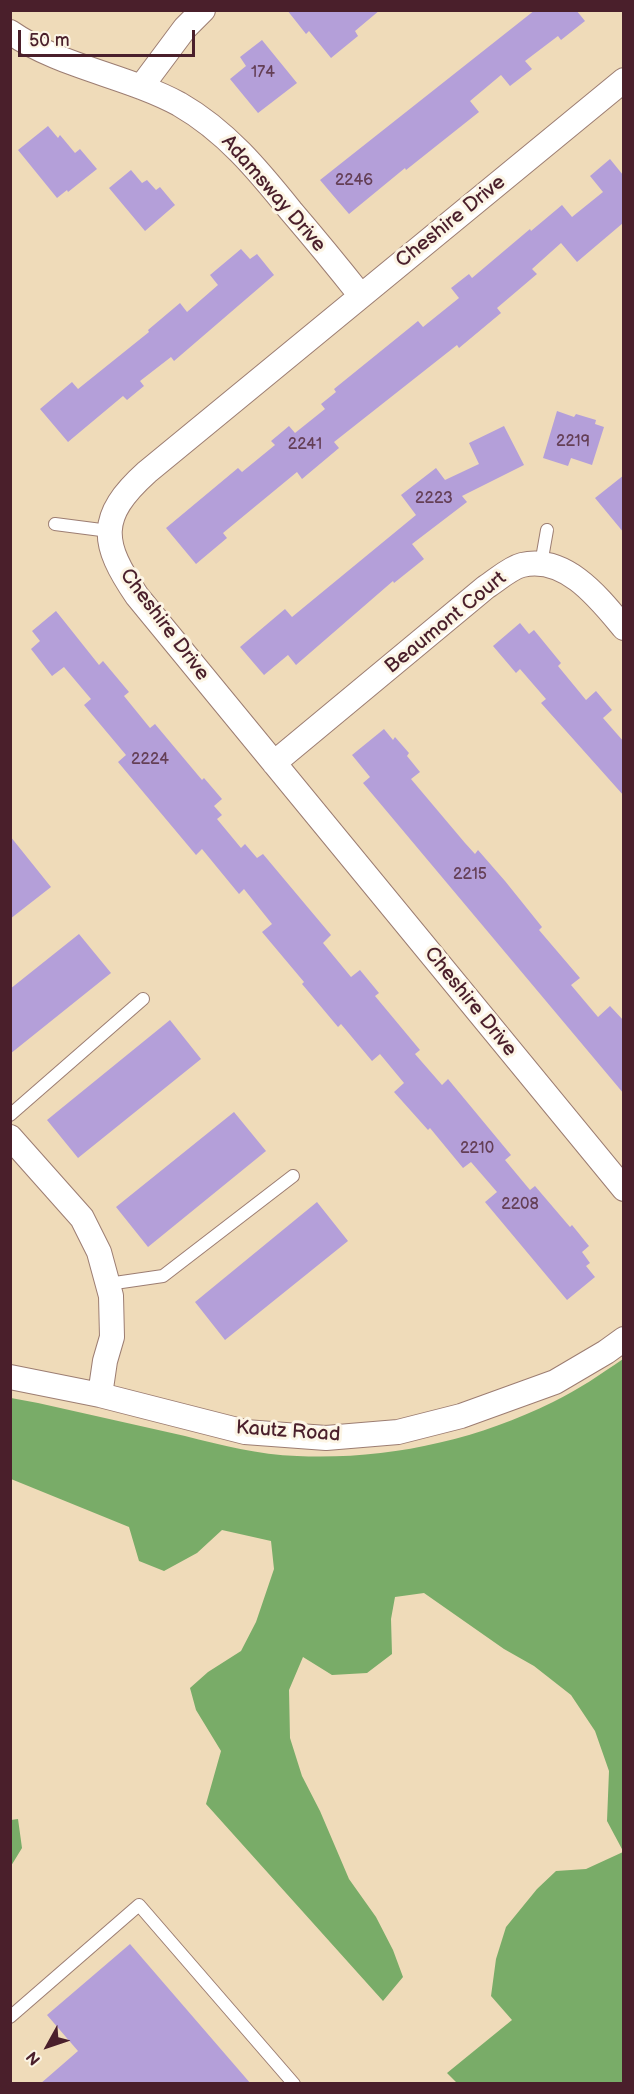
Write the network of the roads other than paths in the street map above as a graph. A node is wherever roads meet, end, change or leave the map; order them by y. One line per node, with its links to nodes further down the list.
1 (203, 10): 4 (street)
2 (10, 32): 4 (street, Adamsway Drive)
3 (624, 80): 5 (street, Cheshire Drive)
4 (141, 87): 5 (street, Adamsway Drive)
5 (361, 296): 8 (street, Cheshire Drive)
6 (55, 524): 8 (lane)
7 (547, 530): 9 (lane)
8 (109, 531): 11 (street, Cheshire Drive)
9 (541, 564): 10 (street); 11 (street, Beaumont Court)
10 (624, 628)
11 (274, 763): 16 (street, Cheshire Drive)
12 (143, 999): 13 (lane)
13 (10, 1115)
14 (10, 1137): 17 (street)
15 (293, 1176): 17 (lane)
16 (624, 1189)
17 (108, 1284): 20 (street)
18 (624, 1339): 20 (street, Kautz Road)
19 (10, 1377): 20 (street, Kautz Road)
20 (100, 1395)
21 (10, 2017): 22 (lane)
22 (294, 2084)

